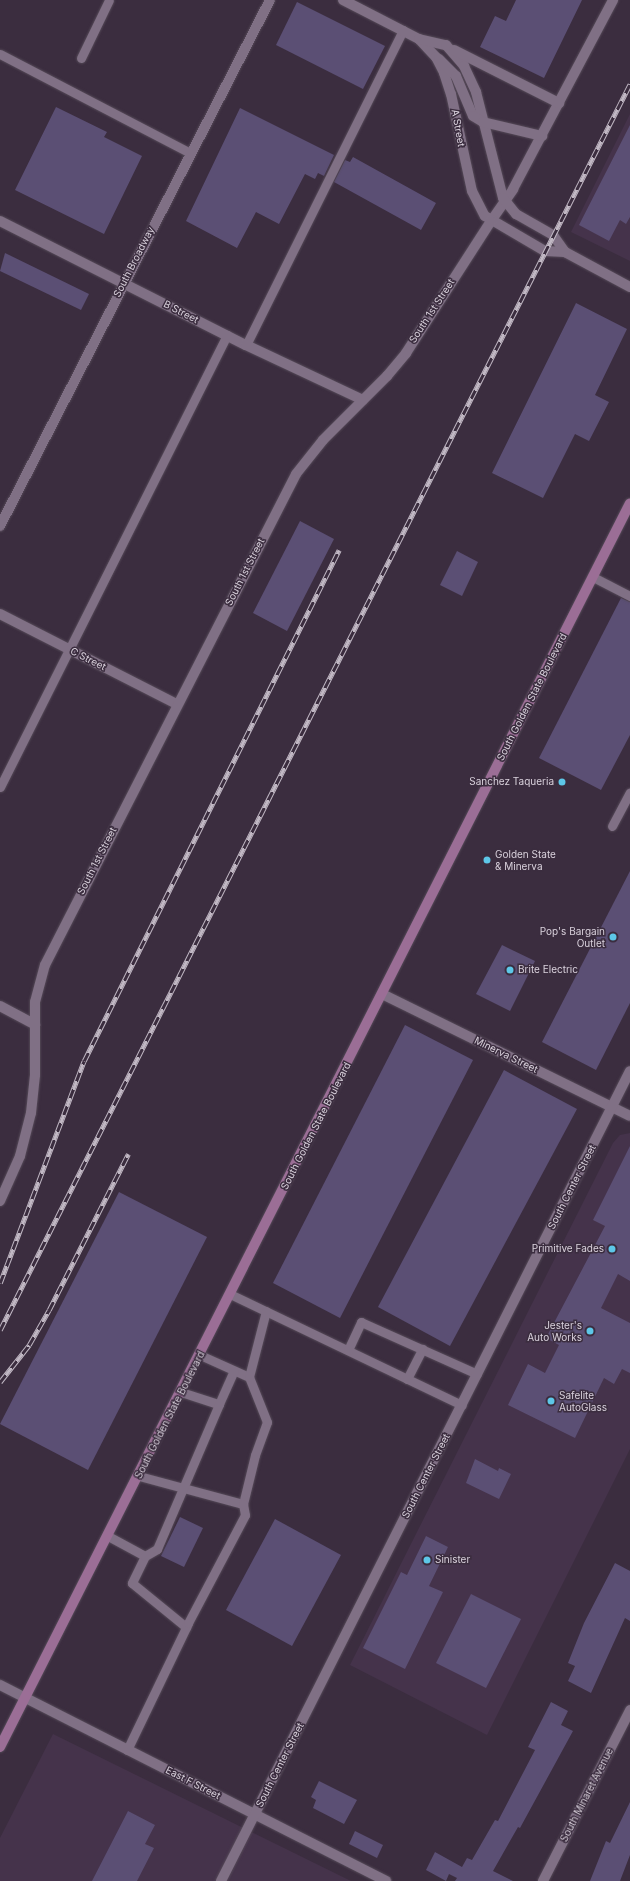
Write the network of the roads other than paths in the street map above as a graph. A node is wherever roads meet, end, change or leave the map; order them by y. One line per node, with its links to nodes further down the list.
1 (109, 0): 10 (lane)
2 (270, 0): 14 (street, South Broadway)
3 (343, 0): 5 (street, A Street)
4 (613, 0): 11 (street, South 1st Street)
5 (403, 30): 6 (street, A Street); 22 (lane)
6 (419, 39): 7 (street, A Street); 9 (street, A Street)
7 (451, 49): 11 (street); 12 (street, A Street)
8 (0, 54): 14 (lane)
9 (436, 57): 12 (street); 17 (street, A Street)
10 (81, 58)
11 (559, 104): 13 (street, South 1st Street)
12 (483, 122): 13 (street); 15 (street, A Street)
13 (542, 136): 15 (street, South 1st Street)
14 (190, 153): 19 (street, South Broadway)
15 (505, 202): 17 (street, South 1st Street); 18 (street)
16 (0, 221): 19 (street, B Street)
17 (491, 221): 18 (street); 23 (street, South 1st Street)
18 (565, 252): 20 (street)
19 (124, 283): 21 (street, B Street); 25 (street, South Broadway)
20 (630, 287)
21 (227, 335): 22 (street, B Street); 29 (lane)
22 (246, 345): 23 (street, B Street)
23 (363, 400): 30 (street, South 1st Street)
24 (630, 503): 26 (main road, South Golden State Boulevard)
25 (0, 526)
26 (593, 577): 27 (lane); 34 (main road, South Golden State Boulevard)
27 (630, 596)
28 (0, 614): 29 (street, C Street)
29 (69, 650): 30 (street, C Street); 31 (lane)
30 (177, 704): 36 (street, South 1st Street)
31 (0, 787)
32 (630, 792): 33 (lane)
33 (612, 826)
34 (382, 994): 38 (street, Minerva Street); 41 (main road, South Golden State Boulevard)
35 (0, 1006): 36 (street)
36 (35, 1025): 40 (street, South 1st Street)
37 (630, 1071): 38 (street, South Center Street)
38 (612, 1107): 39 (street, Minerva Street); 47 (street, South Center Street)
39 (630, 1116)
40 (0, 1201)
41 (230, 1294): 42 (lane); 45 (main road, South Golden State Boulevard)
42 (266, 1311): 44 (lane); 48 (lane)
43 (422, 1349): 44 (lane); 47 (lane); 49 (lane)
44 (348, 1350): 49 (lane)
45 (200, 1355): 46 (lane); 50 (main road, South Golden State Boulevard)
46 (234, 1371): 48 (lane); 51 (lane)
47 (477, 1374): 52 (street, South Center Street)
48 (248, 1377): 55 (lane)
49 (407, 1379): 52 (lane)
50 (181, 1392): 51 (lane); 53 (main road, South Golden State Boulevard)
51 (218, 1404): 54 (lane)
52 (462, 1405): 64 (street, South Center Street)
53 (138, 1476): 54 (lane); 56 (main road, South Golden State Boulevard)
54 (182, 1488): 55 (lane); 57 (lane)
55 (243, 1504): 58 (lane)
56 (108, 1536): 57 (lane); 60 (main road, South Golden State Boulevard)
57 (145, 1556): 58 (lane)
58 (186, 1627): 63 (lane)
59 (0, 1685): 60 (street, East F Street)
60 (26, 1699): 62 (main road, South Golden State Boulevard); 63 (street, East F Street)
61 (630, 1710): 67 (street, South Minaret Avenue)
62 (0, 1747)
63 (126, 1750): 64 (street, East F Street)
64 (255, 1815): 65 (street, South Center Street); 66 (street, East F Street)
65 (221, 1881)
66 (386, 1881)
67 (543, 1881)

